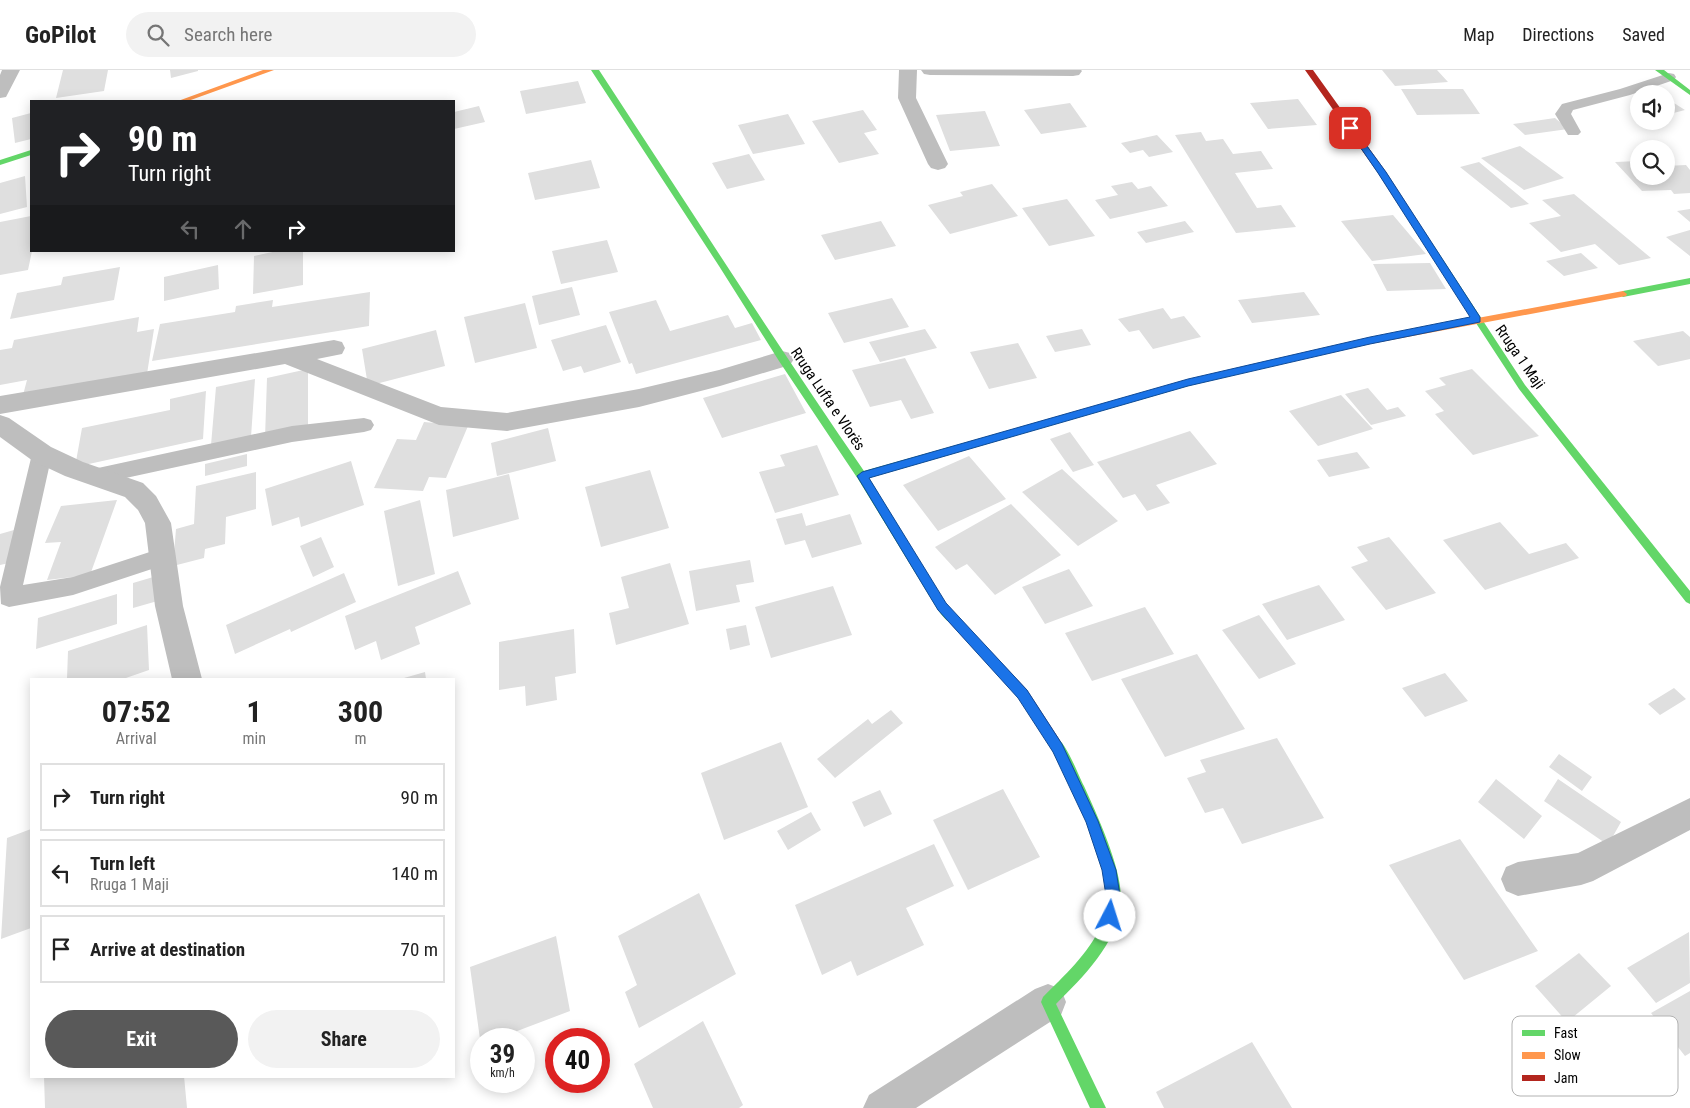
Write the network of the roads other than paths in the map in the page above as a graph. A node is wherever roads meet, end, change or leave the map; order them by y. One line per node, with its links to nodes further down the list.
1 (11, 70): 9 (street)
2 (270, 70): 11 (street)
3 (595, 70): 20 (street, Rruga Lufta e Vlorës)
4 (908, 70): 15 (street)
5 (930, 70): 7 (street)
6 (1309, 70): 17 (street, Rruga 1 Maji)
7 (1073, 71)
8 (1664, 74): 10 (street); 12 (lane)
9 (0, 93)
10 (1690, 93)
11 (185, 100)
12 (1573, 132)
13 (30, 152): 14 (street)
14 (0, 163)
15 (938, 164)
16 (1690, 281): 17 (street)
17 (1476, 319): 26 (street); 28 (street, Rruga 1 Maji)
18 (334, 348): 19 (street)
19 (286, 356): 20 (street); 21 (street)
20 (782, 359): 26 (street, Rruga Lufta e Vlorës)
21 (0, 406)
22 (0, 424): 24 (street)
23 (364, 425): 25 (lane)
24 (42, 454): 25 (street); 27 (lane)
25 (98, 476): 27 (street)
26 (862, 476): 32 (street, Rruga Lufta e Vlorës)
27 (162, 557): 29 (street)
28 (1690, 599)
29 (188, 678)
30 (1690, 813): 31 (street)
31 (1518, 879)
32 (1048, 1002): 33 (street); 34 (street)
33 (882, 1108)
34 (1098, 1108)

